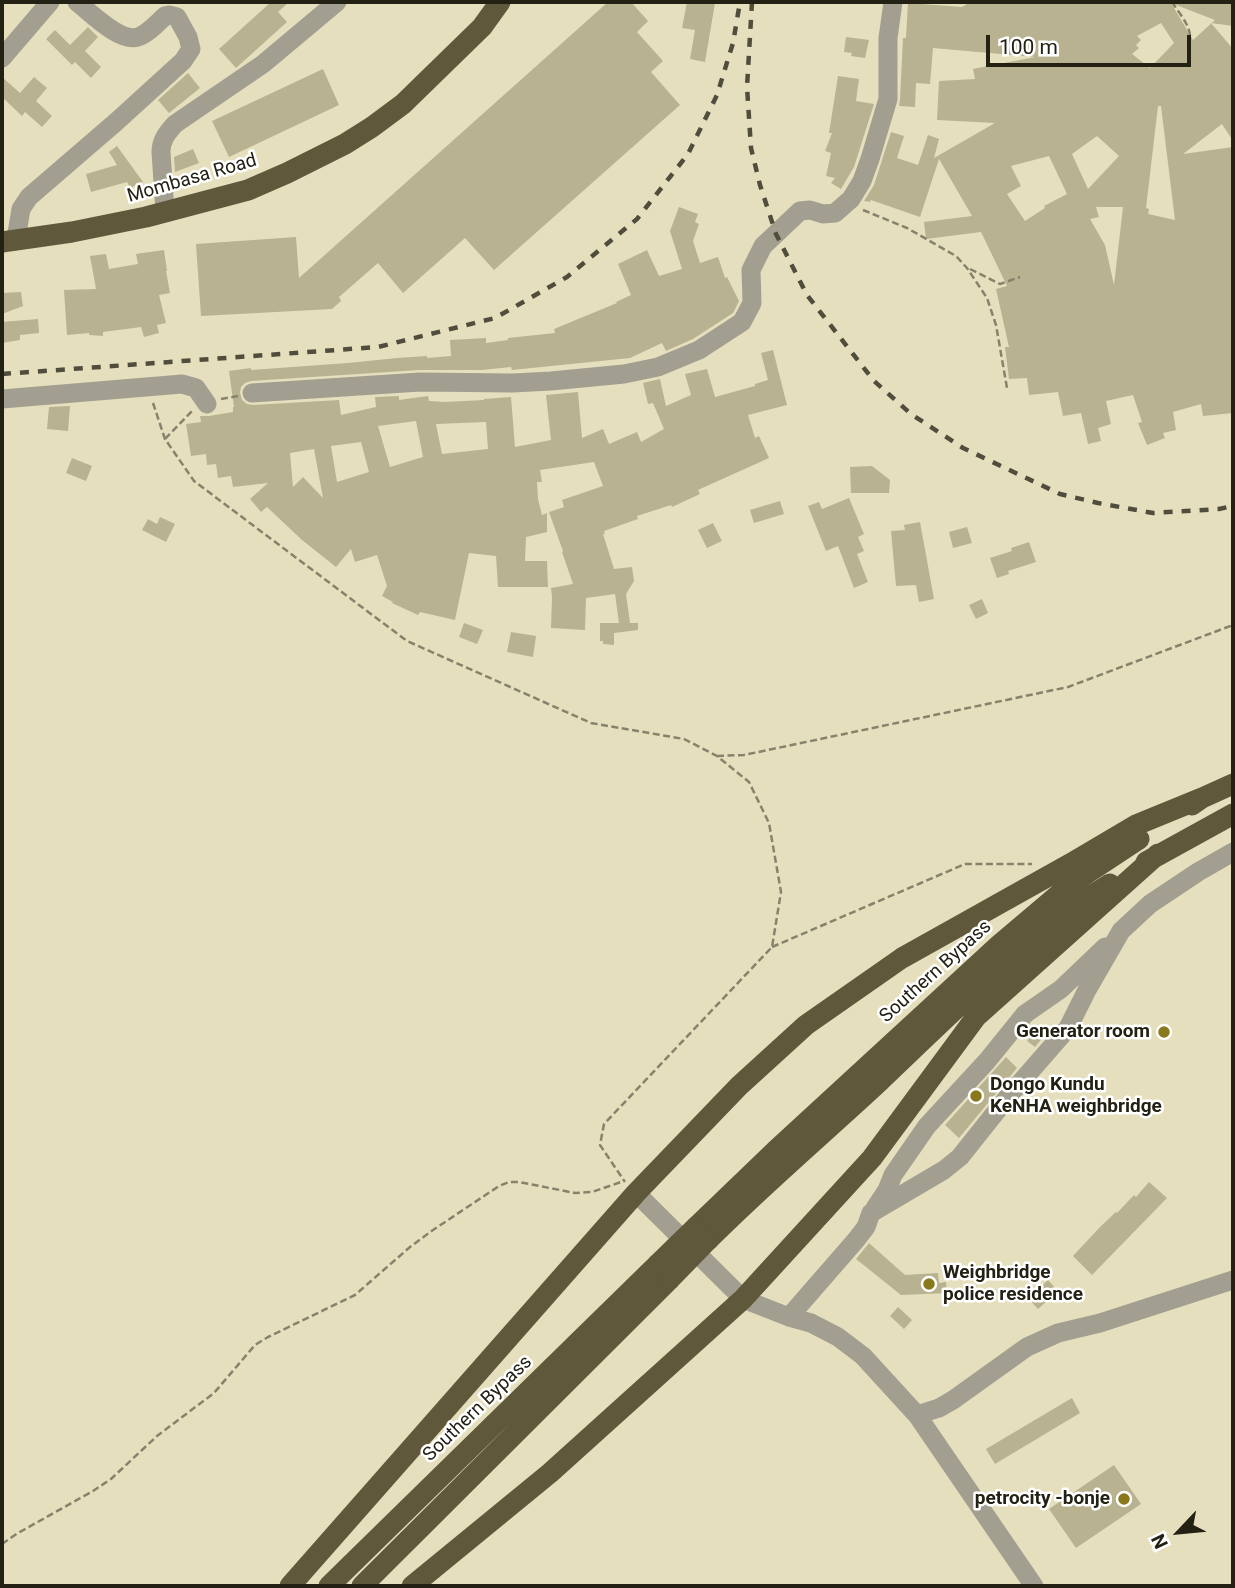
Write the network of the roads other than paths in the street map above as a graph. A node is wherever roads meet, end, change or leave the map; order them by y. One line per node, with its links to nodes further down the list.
1 (50, 2): 6 (street)
2 (77, 2): 8 (street)
3 (337, 2): 7 (street)
4 (500, 2): 7 (highway, Mombasa Road)
5 (893, 2): 9 (street)
6 (2, 58)
7 (166, 212): 8 (highway, Mombasa Road)
8 (9, 241)
9 (252, 393)
10 (2, 399): 11 (street)
11 (206, 404)
12 (1233, 784): 13 (highway, Southern Bypass)
13 (1202, 798): 18 (highway); 20 (highway, Southern Bypass)
14 (1233, 814): 16 (highway, Southern Bypass)
15 (1233, 852): 17 (street)
16 (1158, 854): 20 (highway, Southern Bypass); 23 (highway)
17 (1121, 932): 19 (street); 19 (street)
18 (630, 1187): 23 (street); 26 (highway)
19 (871, 1213): 24 (street)
20 (702, 1233): 21 (highway, bridge)
21 (664, 1271): 27 (highway, Southern Bypass); 28 (highway)
22 (1233, 1280): 25 (street)
23 (743, 1299): 24 (street); 29 (highway)
24 (789, 1317): 25 (street)
25 (917, 1415): 30 (street)
26 (290, 1586)
27 (329, 1586)
28 (362, 1586)
29 (412, 1586)
30 (1034, 1586)

